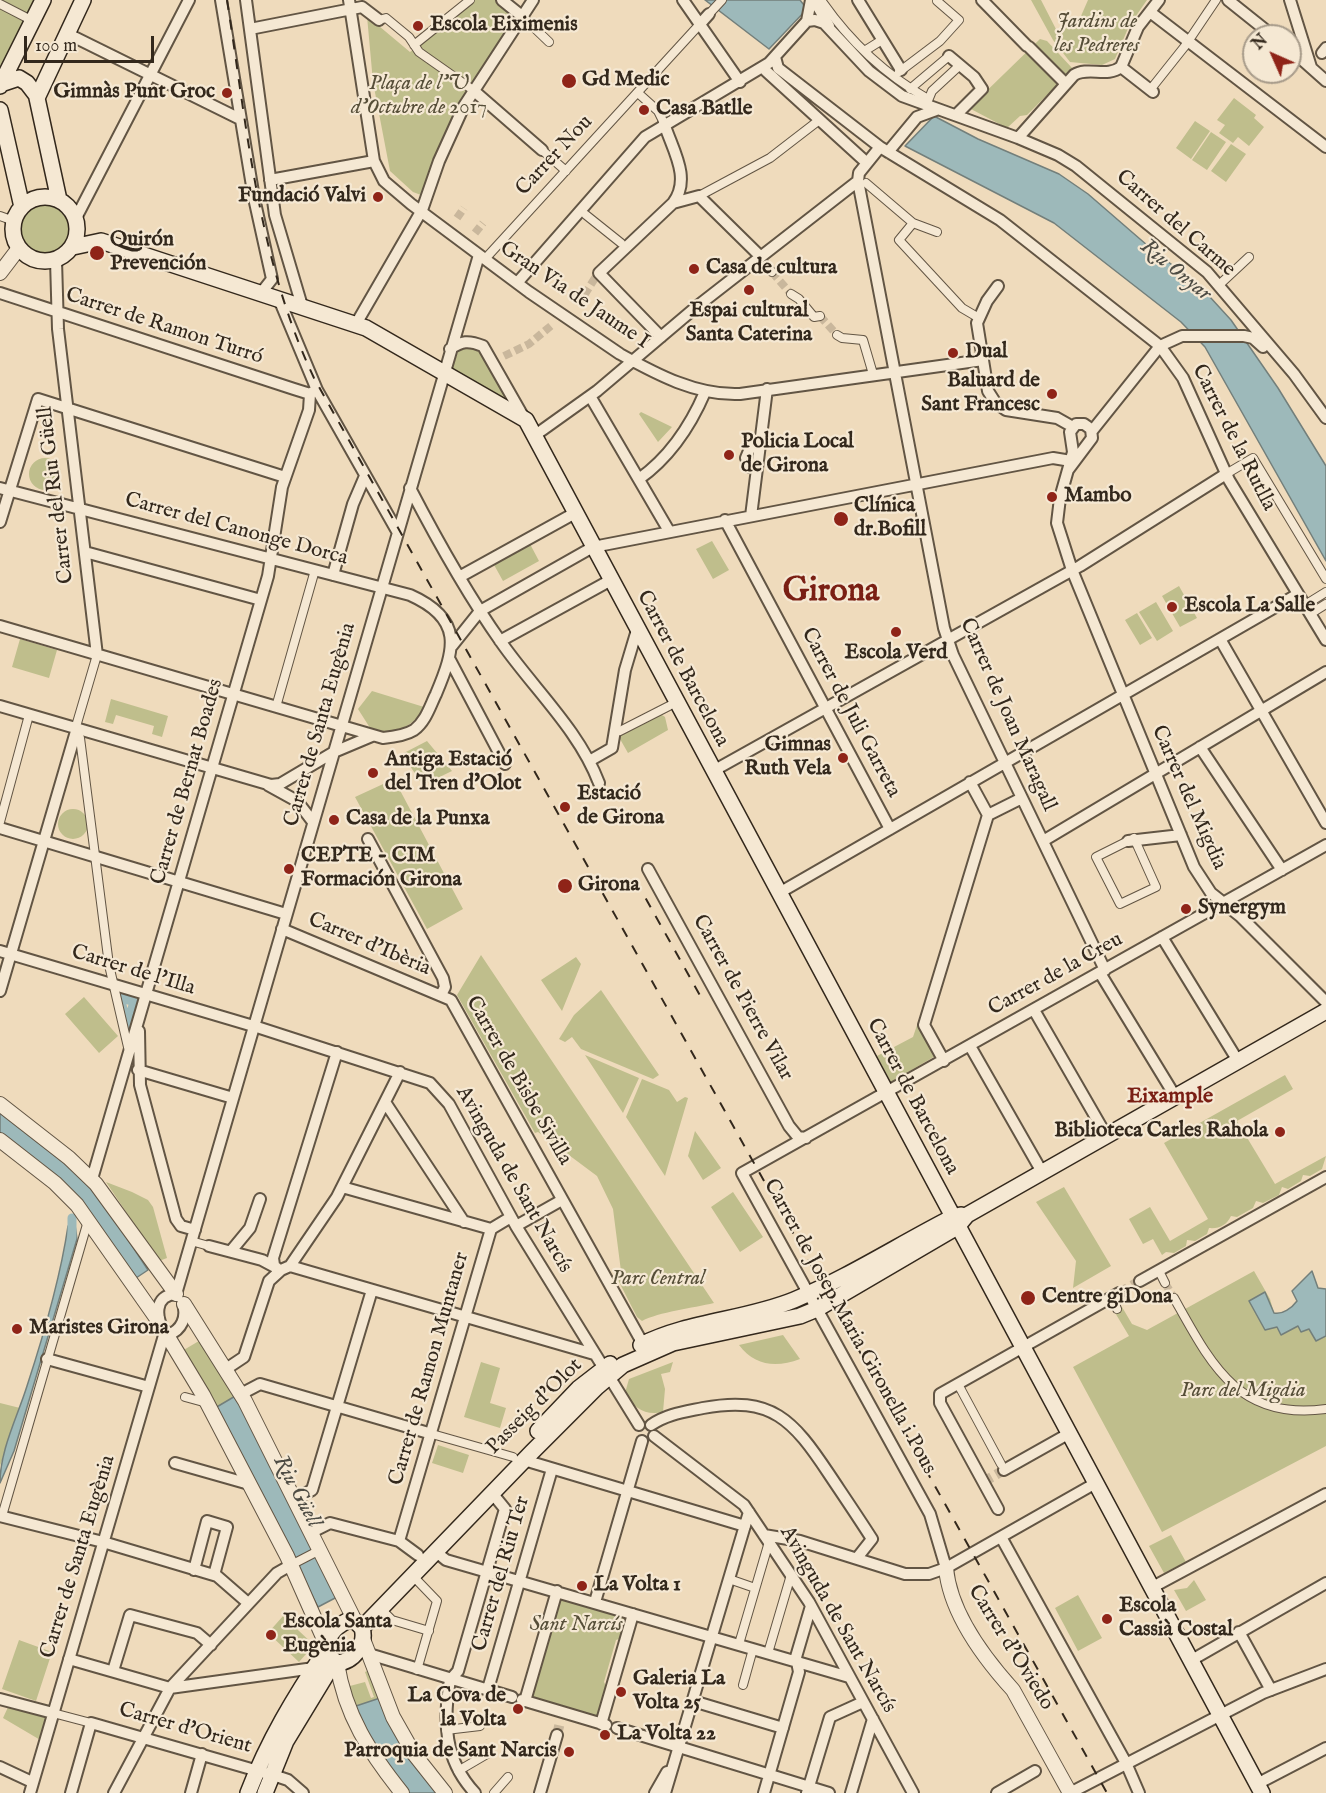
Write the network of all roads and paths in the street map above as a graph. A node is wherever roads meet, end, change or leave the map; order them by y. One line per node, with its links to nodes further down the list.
1 (43, 0): 25 (main road)
2 (83, 0): 32 (main road)
3 (189, 0): 47 (street)
4 (221, 0): 64 (street)
5 (246, 0): 30 (street)
6 (470, 0): 36 (street)
7 (502, 0): 24 (street)
8 (533, 0): 24 (street)
9 (684, 0): 28 (street)
10 (722, 0): 23 (street)
11 (813, 0): 27 (street); 31 (street)
12 (821, 0): 46 (street)
13 (858, 0): 33 (street)
14 (982, 0): 51 (street)
15 (1159, 0): 22 (street)
16 (1216, 0): 35 (street)
17 (1228, 0): 29 (street)
18 (1290, 0): 44 (street)
19 (937, 1): 46 (street)
20 (0, 4): 25 (street)
21 (349, 4): 26 (street); 30 (street); 71 (street, Gran Via de Jaume I)
22 (1150, 12): 35 (street); 43 (street)
23 (709, 14): 28 (street)
24 (523, 17): 34 (street); 54 (street)
25 (33, 21): 52 (main road)
26 (379, 21): 36 (street)
27 (807, 21): 31 (street); 40 (street)
28 (700, 24): 50 (street); 56 (street, Carrer Nou)
29 (1258, 24)
30 (250, 29): 74 (street)
31 (832, 32): 58 (street, Carrer del Carme)
32 (66, 33): 47 (street); 57 (main road)
33 (882, 40): 37 (street); 46 (street)
34 (549, 42)
35 (1188, 42): 55 (street); 68 (street)
36 (414, 45): 54 (street)
37 (866, 50)
38 (1324, 50): 44 (street)
39 (949, 56): 42 (street); 53 (street)
40 (775, 57): 45 (street); 48 (street)
41 (1302, 59): 44 (street)
42 (959, 66): 59 (street); 62 (street)
43 (1121, 67): 51 (street); 55 (street)
44 (1311, 67): 49 (street)
45 (763, 71): 48 (street); 50 (street); 65 (street)
46 (897, 74): 53 (street)
47 (151, 75): 64 (street); 83 (street)
48 (786, 75): 69 (street, Carrer de la Rutlla)
49 (1326, 81)
50 (740, 82): 66 (street)
51 (1066, 84): 67 (street)
52 (1, 85): 57 (main road)
53 (910, 89): 59 (street)
54 (473, 90): 70 (street); 80 (street)
55 (1151, 91)
56 (638, 93): 66 (street); 73 (street, Carrer Nou)
57 (37, 96): 77 (main road)
58 (912, 101): 59 (street, Carrer del Carme); 63 (street)
59 (927, 103): 61 (street, Carrer del Carme)
60 (0, 110): 79 (main road)
61 (937, 110): 62 (street, Carrer del Carme); 63 (street)
62 (956, 115): 67 (street, Carrer del Carme)
63 (917, 117): 69 (street)
64 (240, 119): 95 (street)
65 (818, 121): 72 (street); 76 (street)
66 (664, 123): 78 (street); 98 (street)
67 (1018, 138): 99 (street, Carrer del Carme)
68 (1326, 147)
69 (884, 149): 72 (street); 112 (street, Carrer de la Rutlla)
70 (542, 150): 73 (street)
71 (374, 161): 74 (street); 80 (street, Gran Via de Jaume I)
72 (867, 163): 75 (street)
73 (566, 171): 90 (street, Carrer Nou)
74 (270, 180): 97 (street)
75 (862, 182): 84 (street); 93 (street); 116 (street, Carrer de Joan Maragall)
76 (699, 196): 78 (street); 93 (street)
77 (59, 200): 79 (main road); 83 (main road)
78 (673, 203): 111 (street)
79 (22, 207): 82 (main road)
80 (422, 210): 90 (street, Gran Via de Jaume I); 109 (street)
81 (586, 215): 87 (street)
82 (7, 219): 88 (main road)
83 (76, 221): 86 (main road); 89 (main road)
84 (913, 223): 85 (street); 108 (street)
85 (937, 232)
86 (101, 241): 89 (main road); 102 (main road)
87 (621, 243)
88 (17, 244): 92 (main road); 94 (street)
89 (73, 247): 92 (main road)
90 (482, 257): 98 (street, Gran Via de Jaume I); 113 (street, Carrer de Santa Eugènia)
91 (1249, 257): 99 (street)
92 (56, 260): 106 (street, Carrer del Riu Güell)
93 (763, 261): 96 (street); 111 (street)
94 (3, 269)
95 (271, 271): 97 (street); 102 (street)
96 (772, 272)
97 (291, 274): 105 (street)
98 (517, 283): 115 (street, Gran Via de Jaume I)
99 (1219, 285): 119 (street, Carrer del Carme)
100 (998, 286): 108 (street)
101 (0, 293): 106 (street, Carrer de Ramon Turró)
102 (261, 293): 104 (main road)
103 (791, 294): 107 (street)
104 (279, 299): 105 (main road); 121 (street)
105 (302, 306): 109 (main road)
106 (58, 313): 121 (street, Carrer de Ramon Turró); 124 (street, Carrer del Riu Güell)
107 (820, 316)
108 (979, 318): 114 (street)
109 (356, 324): 117 (main road)
110 (837, 335): 118 (street)
111 (661, 337): 115 (street)
112 (1160, 346): 119 (street); 128 (street); 133 (street, Carrer de la Rutlla)
113 (450, 349): 117 (street, Carrer de Santa Eugènia); 126 (street)
114 (983, 360): 116 (street, Gran Via de Jaume I); 127 (street)
115 (632, 361): 122 (street, Gran Via de Jaume I); 123 (street)
116 (895, 371): 118 (street, Gran Via de Jaume I); 137 (street, Carrer de Joan Maragall)
117 (442, 374): 126 (main road); 138 (street, Carrer de Santa Eugènia)
118 (873, 374): 120 (street, Gran Via de Jaume I)
119 (1299, 385): 125 (street, Carrer del Carme)
120 (767, 389): 122 (street, Gran Via de Jaume I); 142 (street)
121 (313, 392): 134 (street); 135 (street, Carrer de Bernat Boades)
122 (705, 392): 136 (street)
123 (590, 396): 129 (street); 136 (street)
124 (68, 407): 135 (street); 139 (street); 140 (street, Carrer del Riu Güell)
125 (1326, 418)
126 (526, 420): 129 (main road, Carrer de Barcelona)
127 (1073, 427): 128 (street); 130 (street)
128 (1092, 431): 131 (street)
129 (534, 436): 141 (main road, Carrer de Barcelona)
130 (1071, 441): 131 (street); 132 (street)
131 (1090, 443): 132 (street)
132 (1070, 465): 137 (street); 151 (street, Carrer del Migdia)
133 (1226, 474): 151 (street); 154 (street); 158 (street, Carrer de la Rutlla)
134 (365, 476): 145 (street); 152 (street)
135 (285, 477): 149 (street, Carrer de Bernat Boades)
136 (639, 479): 146 (street)
137 (917, 485): 142 (street); 166 (street, Carrer de Joan Maragall)
138 (410, 488): 145 (street, Carrer de Santa Eugènia); 153 (street)
139 (5, 490): 140 (street, Carrer del Canonge Dorca); 144 (street)
140 (81, 512): 148 (street, Carrer del Riu Güell); 149 (street, Carrer del Canonge Dorca)
141 (569, 516): 147 (main road, Carrer de Barcelona); 153 (street)
142 (751, 516): 143 (street)
143 (725, 520): 146 (street); 178 (street, Carrer de Juli Garreta)
144 (0, 522)
145 (398, 531): 156 (street, Carrer de Santa Eugènia)
146 (669, 531): 147 (street)
147 (593, 547): 155 (main road, Carrer de Barcelona); 162 (street)
148 (85, 552): 159 (street); 170 (street, Carrer del Riu Güell)
149 (271, 559): 150 (street, Carrer del Canonge Dorca); 159 (street, Carrer de Bernat Boades)
150 (315, 570): 152 (street, Carrer del Canonge Dorca); 177 (street)
151 (1072, 570): 166 (street); 174 (street, Carrer del Migdia)
152 (333, 575): 156 (street, Carrer del Canonge Dorca)
153 (461, 576): 162 (street)
154 (1326, 579)
155 (611, 580): 164 (main road, Carrer de Barcelona); 168 (street)
156 (381, 587): 169 (street, Carrer del Canonge Dorca); 181 (street, Carrer de Santa Eugènia)
157 (1326, 592): 161 (street)
158 (1298, 594): 161 (street, Carrer de la Rutlla); 165 (street)
159 (261, 600): 173 (street, Carrer de Bernat Boades)
160 (1326, 604): 161 (street)
161 (1307, 610): 167 (street, Carrer de la Rutlla)
162 (480, 611): 168 (street); 169 (street)
163 (0, 626): 170 (street)
164 (637, 630): 187 (street); 191 (main road, Carrer de Barcelona)
165 (1220, 639): 174 (street); 179 (street)
166 (948, 640): 178 (street); 188 (street, Carrer de Joan Maragall)
167 (1326, 640)
168 (500, 641): 187 (street)
169 (452, 646): 171 (street)
170 (97, 655): 173 (street); 182 (street, Carrer del Riu Güell)
171 (450, 660): 184 (street); 189 (street)
172 (1326, 672): 179 (street)
173 (234, 694): 177 (street); 190 (street, Carrer de Bernat Boades)
174 (1122, 695): 188 (street); 192 (street, Carrer del Migdia)
175 (0, 706): 180 (street)
176 (669, 706): 183 (street)
177 (276, 707): 181 (street)
178 (825, 709): 191 (street); 202 (street, Carrer de Juli Garreta)
179 (1261, 711): 185 (street); 200 (street)
180 (29, 715): 182 (street); 198 (street)
181 (342, 726): 184 (street); 186 (street, Carrer de Santa Eugènia)
182 (78, 730): 190 (street); 206 (street); 209 (street, Carrer del Riu Güell)
183 (620, 731)
184 (372, 736): 186 (street)
185 (1200, 747): 192 (street); 211 (street)
186 (334, 752): 194 (street); 199 (street, Carrer de Santa Eugènia)
187 (591, 760): 195 (street)
188 (1005, 763): 193 (street); 196 (street, Carrer de Joan Maragall)
189 (505, 764)
190 (212, 768): 194 (street); 212 (street, Carrer de Bernat Boades)
191 (713, 771): 213 (main road, Carrer de Barcelona)
192 (1155, 774): 203 (street, Carrer del Migdia); 207 (street)
193 (970, 782): 197 (street); 202 (street)
194 (265, 783): 199 (street)
195 (599, 783)
196 (1022, 798): 197 (street); 207 (street, Carrer de Joan Maragall)
197 (988, 814): 232 (street)
198 (0, 822)
199 (313, 822): 215 (street, Carrer de Santa Eugènia)
200 (1326, 824)
201 (0, 828): 206 (street)
202 (890, 829): 213 (street)
203 (1181, 835): 205 (street); 214 (street, Carrer del Migdia)
204 (368, 839): 223 (street, Carrer de Bisbe Sivilla)
205 (1135, 839): 205 (street)
206 (44, 841): 209 (street); 218 (street)
207 (1043, 841): 219 (street, Carrer de Joan Maragall)
208 (1326, 845): 211 (street, Carrer de la Creu)
209 (94, 856): 212 (street); 220 (street, Carrer del Riu Güell)
210 (648, 869): 242 (street, Carrer de Pierre Vilar)
211 (1282, 870): 214 (street, Carrer de la Creu)
212 (179, 881): 215 (street); 222 (street, Carrer de Bernat Boades)
213 (779, 892): 236 (main road, Carrer de Barcelona)
214 (1224, 902): 217 (street, Carrer de la Creu); 224 (street, Carrer del Migdia)
215 (286, 914): 216 (street, Carrer de Santa Eugènia)
216 (282, 929): 223 (street, Carrer d'Ibèria); 228 (street, Carrer de Santa Eugènia)
217 (1162, 938): 219 (street, Carrer de la Creu); 233 (street)
218 (5, 953): 220 (street, Carrer de l'Illa); 221 (street)
219 (1103, 971): 225 (street, Carrer de la Creu); 237 (street, Carrer de Joan Maragall)
220 (114, 984): 222 (street, Carrer de l'Illa); 231 (street, Carrer del Riu Güell)
221 (0, 991)
222 (144, 994): 227 (street, Carrer de Bernat Boades); 228 (street, Carrer de l'Illa)
223 (441, 995): 249 (street, Carrer de Bisbe Sivilla)
224 (1326, 1002)
225 (1034, 1010): 229 (street, Carrer de la Creu); 241 (street)
226 (1326, 1011): 233 (main road)
227 (140, 1012): 231 (street, Carrer de Bernat Boades); 234 (street)
228 (255, 1026): 230 (street, Avinguda de Sant Narcís); 238 (street, Carrer de Santa Eugènia)
229 (970, 1046): 232 (street, Carrer de la Creu); 244 (street)
230 (337, 1052): 235 (street, Avinguda de Sant Narcís); 258 (street)
231 (129, 1054): 246 (street, Carrer de Bernat Boades)
232 (944, 1061): 236 (street, Carrer de la Creu)
233 (1238, 1061): 237 (main road)
234 (138, 1070): 238 (street); 255 (street)
235 (400, 1072): 239 (street); 253 (street, Avinguda de Sant Narcís)
236 (886, 1094): 242 (street, Carrer de la Creu); 250 (main road, Carrer de Barcelona)
237 (1176, 1096): 241 (main road)
238 (233, 1098): 255 (street, Carrer de Santa Eugènia)
239 (385, 1102): 247 (street); 252 (street)
240 (0, 1104): 246 (street)
241 (1106, 1136): 244 (main road)
242 (806, 1138): 263 (street, Carrer de Josep Maria Gironella i Pous)
243 (0, 1140): 251 (street)
244 (1042, 1172): 250 (main road)
245 (1326, 1177): 259 (street)
246 (92, 1179): 266 (street)
247 (342, 1187): 252 (street); 258 (street)
248 (260, 1199): 257 (street)
249 (562, 1200): 253 (street); 272 (street, Carrer de Bisbe Sivilla)
250 (959, 1219): 263 (main road, Passeig d'Olot); 267 (main road, Passeig d'Olot); 273 (main road, Carrer de Barcelona)
251 (88, 1220): 270 (street); 275 (street)
252 (464, 1222): 254 (street)
253 (514, 1222): 254 (street); 274 (street, Avinguda de Sant Narcís)
254 (491, 1229): 269 (street, Carrer de Ramon Muntaner)
255 (193, 1236): 256 (street); 266 (street, Carrer de Santa Eugènia)
256 (209, 1246): 257 (street)
257 (231, 1251): 258 (street)
258 (282, 1267): 262 (street); 276 (street)
259 (1159, 1271): 260 (street); 261 (street)
260 (1140, 1281)
261 (1166, 1283)
262 (372, 1290): 269 (street); 283 (street)
263 (808, 1293): 267 (street, Carrer de Josep Maria Gironella i Pous); 272 (main road, Passeig d'Olot)
264 (1115, 1295): 268 (street); 273 (street)
265 (1174, 1298): 284 (street)
266 (180, 1299): 270 (street); 271 (street); 276 (street)
267 (817, 1309): 277 (main road, Passeig d'Olot); 316 (street, Carrer de Josep Maria Gironella i Pous)
268 (1117, 1309)
269 (466, 1317): 274 (street); 287 (street, Carrer de Ramon Muntaner)
270 (157, 1319): 271 (street)
271 (167, 1333): 279 (street, Carrer de Santa Eugènia); 282 (street)
272 (643, 1344): 277 (main road, Passeig d'Olot)
273 (1022, 1348): 288 (main road, Carrer de Barcelona); 300 (street)
274 (594, 1354): 277 (street, Avinguda de Sant Narcís)
275 (47, 1359): 279 (street); 302 (street)
276 (226, 1369): 280 (street)
277 (606, 1373): 285 (street, Avinguda de Sant Narcís); 290 (main road, Passeig d'Olot)
278 (959, 1386): 292 (street)
279 (149, 1387): 309 (street, Carrer de Santa Eugènia)
280 (245, 1392): 283 (street); 299 (street)
281 (185, 1397): 282 (street)
282 (207, 1403): 294 (street)
283 (338, 1407): 287 (street); 299 (street)
284 (1326, 1409)
285 (639, 1425): 286 (street); 289 (street)
286 (653, 1430): 289 (street); 301 (street, Avinguda de Sant Narcís); 314 (street)
287 (432, 1434): 290 (street); 308 (street, Carrer de Ramon Muntaner)
288 (1068, 1434): 292 (street); 295 (main road, Carrer de Barcelona)
289 (642, 1441): 296 (street)
290 (518, 1459): 293 (street); 297 (main road, Passeig d'Olot); 312 (main road, Passeig d'Olot)
291 (175, 1463): 294 (street)
292 (1002, 1467)
293 (552, 1469): 296 (street); 323 (street, Carrer del Riu Ter)
294 (249, 1484): 315 (street)
295 (1094, 1484): 305 (street); 325 (main road, Carrer de Barcelona)
296 (627, 1491): 303 (street); 328 (street)
297 (492, 1493): 311 (main road, Passeig d'Olot); 318 (street)
298 (1326, 1494): 325 (street)
299 (295, 1499): 304 (street)
300 (998, 1509)
301 (748, 1512): 303 (street); 306 (street, Avinguda de Sant Narcís)
302 (1, 1516): 309 (street)
303 (745, 1526): 322 (street)
304 (312, 1532): 308 (street); 333 (street)
305 (1002, 1537): 316 (street); 374 (street)
306 (767, 1538): 307 (street, Carrer d'Oviedo); 313 (street, Avinguda de Sant Narcís); 326 (street)
307 (793, 1540): 313 (street); 314 (street, Carrer d'Oviedo)
308 (399, 1541): 312 (street)
309 (104, 1542): 317 (street); 343 (street, Carrer de Santa Eugènia)
310 (318, 1551): 315 (street)
311 (435, 1551): 318 (street); 319 (main road, Passeig d'Olot)
312 (418, 1555): 333 (main road, Passeig d'Olot)
313 (779, 1556): 320 (street, Avinguda de Sant Narcís)
314 (857, 1558): 316 (street, Carrer d'Oviedo)
315 (291, 1565): 329 (street); 342 (street)
316 (946, 1568): 402 (street, Carrer d'Oviedo)
317 (194, 1570): 321 (street); 321 (street)
318 (487, 1572): 323 (street); 351 (street)
319 (412, 1575): 331 (main road, Passeig d'Olot); 334 (street)
320 (791, 1575): 330 (street, Avinguda de Sant Narcís); 340 (street)
321 (216, 1576): 329 (street)
322 (729, 1579): 326 (street); 336 (street)
323 (520, 1581): 327 (street); 354 (street, Carrer del Riu Ter)
324 (1326, 1582): 335 (street)
325 (1150, 1587): 344 (main road, Carrer de Barcelona)
326 (755, 1588): 337 (street)
327 (557, 1591): 328 (street); 357 (street)
328 (595, 1602): 332 (street)
329 (248, 1603): 338 (street)
330 (811, 1606): 345 (street); 350 (street, Avinguda de Sant Narcís)
331 (380, 1608): 333 (main road, Passeig d'Olot); 334 (street)
332 (633, 1614): 336 (street); 365 (street)
333 (360, 1630): 341 (street); 342 (main road); 342 (main road)
334 (429, 1632): 348 (street)
335 (1239, 1632): 344 (street); 355 (street)
336 (712, 1636): 337 (street); 358 (street)
337 (739, 1644): 339 (street)
338 (211, 1645): 349 (street); 353 (street)
339 (753, 1649): 340 (street); 352 (street)
340 (768, 1653): 345 (street)
341 (369, 1654): 348 (street); 391 (street)
342 (331, 1655): 346 (main road); 378 (main road); 390 (street)
343 (69, 1659): 349 (street); 360 (street, Carrer de Santa Eugènia)
344 (1190, 1661): 361 (main road, Carrer de Barcelona)
345 (797, 1662): 350 (street); 366 (street)
346 (314, 1668): 353 (street); 378 (main road)
347 (1326, 1669): 355 (street)
348 (417, 1670): 351 (street)
349 (113, 1671): 353 (street)
350 (849, 1677): 359 (street, Avinguda de Sant Narcís)
351 (450, 1680): 354 (street); 367 (street)
352 (743, 1684)
353 (170, 1688): 369 (street)
354 (488, 1689): 357 (street)
355 (1270, 1690): 361 (street)
356 (0, 1699): 360 (street)
357 (519, 1699): 365 (street)
358 (693, 1701): 366 (street); 370 (street)
359 (858, 1704): 362 (street, Avinguda de Sant Narcís); 383 (street)
360 (53, 1713): 363 (street, Carrer d'Orient); 381 (street, Carrer de Santa Eugènia)
361 (1219, 1715): 374 (street); 382 (main road, Carrer de Barcelona)
362 (873, 1719): 399 (street); 400 (street, Avinguda de Sant Narcís)
363 (91, 1723): 369 (street, Carrer d'Orient); 384 (street)
364 (480, 1726): 367 (street)
365 (608, 1726): 370 (street)
366 (783, 1728): 379 (street)
367 (446, 1730): 376 (street)
368 (556, 1735): 394 (street)
369 (142, 1738): 372 (street, Carrer d'Orient); 385 (street)
370 (679, 1747): 379 (street); 395 (street); 396 (street)
371 (1326, 1748): 382 (street)
372 (202, 1754): 378 (street, Carrer d'Orient); 386 (street)
373 (488, 1754): 376 (street)
374 (1126, 1763): 402 (street); 403 (street)
375 (0, 1767): 381 (street)
376 (458, 1771): 392 (street)
377 (1035, 1771): 401 (street)
378 (265, 1772): 387 (main road); 388 (main road); 389 (street, Carrer d'Orient)
379 (769, 1775): 383 (street); 397 (street)
380 (508, 1777): 393 (street)
381 (31, 1788)
382 (1259, 1788)
383 (808, 1790): 398 (street)
384 (71, 1793)
385 (114, 1793)
386 (191, 1793)
387 (248, 1793)
388 (264, 1793)
389 (303, 1793)
390 (402, 1793)
391 (445, 1793)
392 (475, 1793)
393 (494, 1793)
394 (540, 1793)
395 (655, 1793)
396 (665, 1793)
397 (764, 1793)
398 (829, 1793)
399 (851, 1793)
400 (914, 1793)
401 (997, 1793)
402 (1070, 1793)
403 (1139, 1793)

